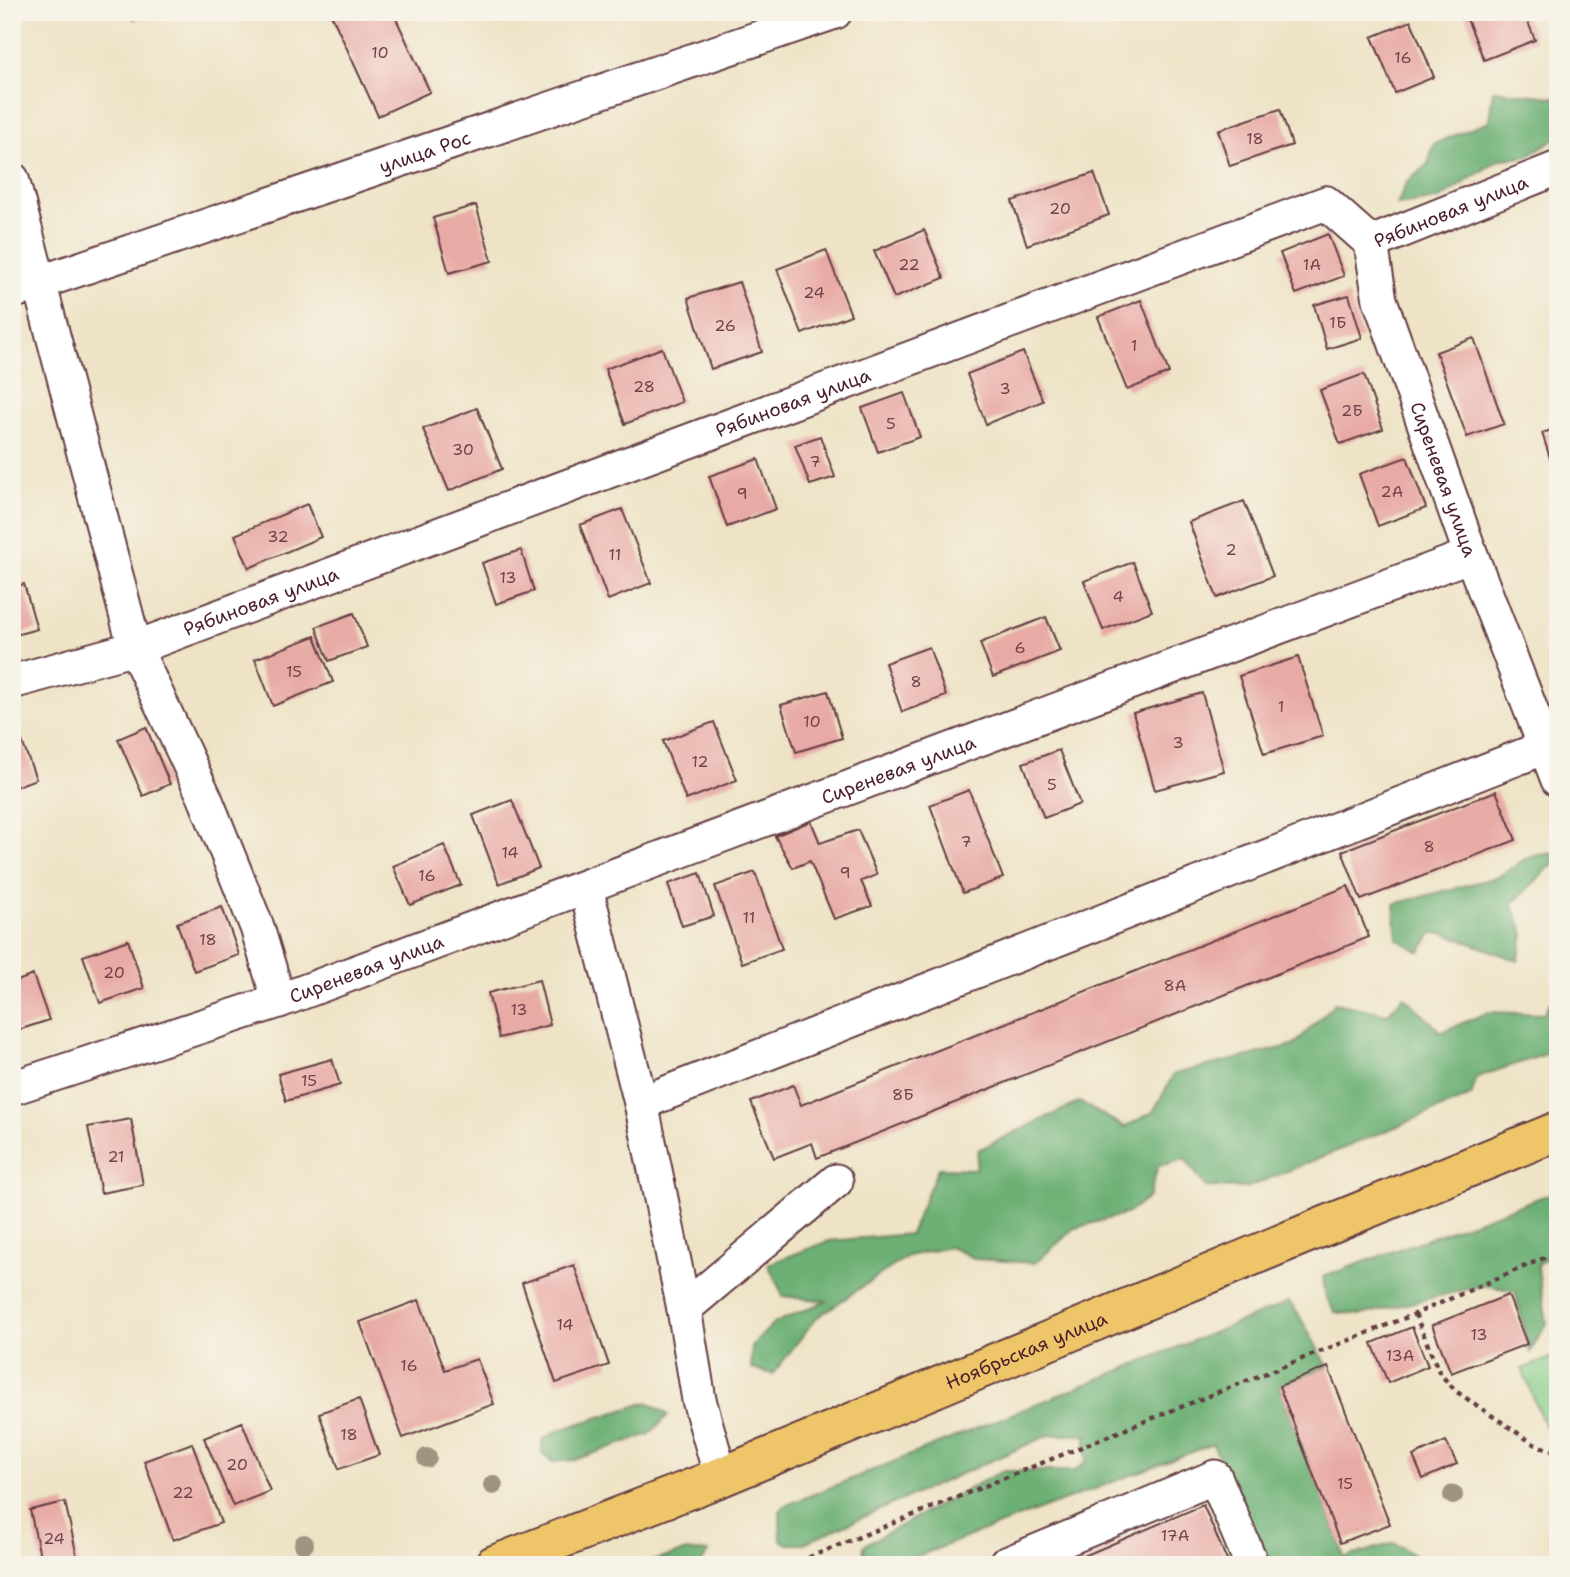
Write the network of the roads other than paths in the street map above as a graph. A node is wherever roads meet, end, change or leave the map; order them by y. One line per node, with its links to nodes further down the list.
1 (835, 12): 5 (street, улица Рос)
2 (1558, 168): 4 (street, Рябиновая улица)
3 (12, 179): 5 (street)
4 (1371, 243): 6 (street, Сиреневая улица); 7 (street, Рябиновая улица)
5 (25, 287): 7 (street)
6 (1471, 555): 9 (street); 11 (street, Сиреневая улица)
7 (135, 648): 8 (street, Рябиновая улица); 12 (street)
8 (12, 682)
9 (1551, 744): 10 (street); 14 (street)
10 (1558, 780)
11 (586, 888): 12 (street, Сиреневая улица); 14 (street)
12 (279, 1001): 13 (street, Сиреневая улица)
13 (12, 1088)
14 (641, 1103): 17 (street)
15 (1558, 1130): 18 (highway, Ноябрьская улица)
16 (836, 1181): 17 (street)
17 (684, 1308): 18 (street)
18 (720, 1477): 19 (highway, Ноябрьская улица)
19 (494, 1565)
20 (1004, 1565): 21 (street)
21 (1252, 1565)

